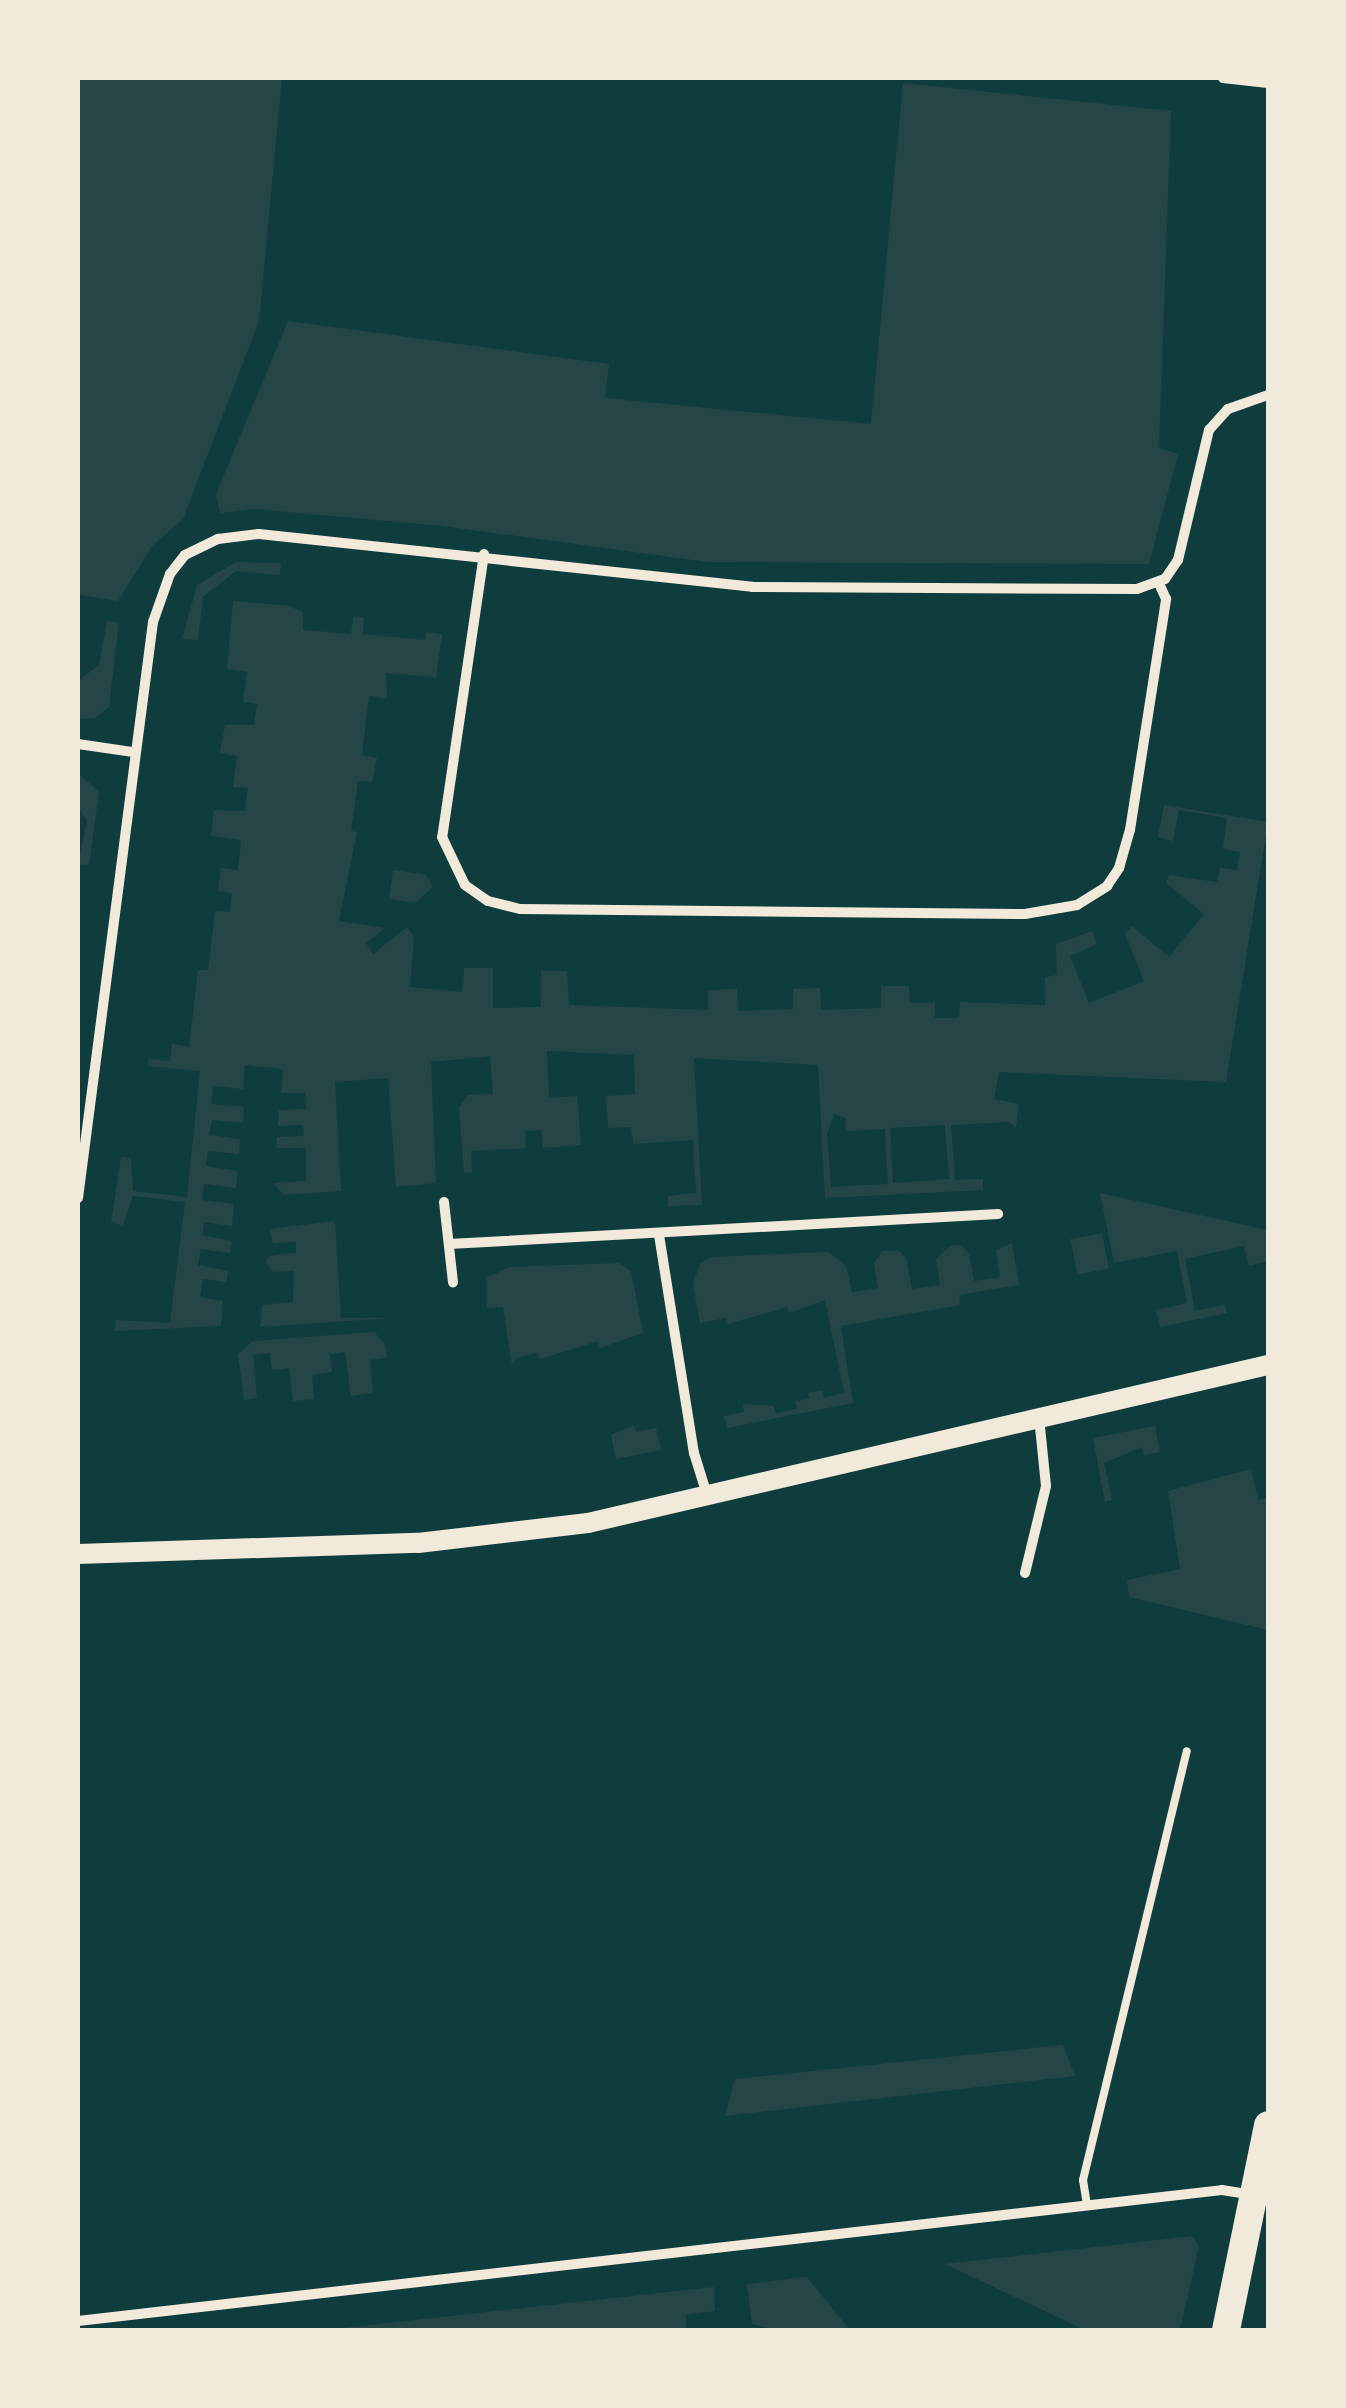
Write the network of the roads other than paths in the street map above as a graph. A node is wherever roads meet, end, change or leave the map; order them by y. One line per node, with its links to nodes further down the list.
1 (1223, 78): 2 (street)
2 (1268, 83)
3 (1268, 395): 5 (street)
4 (484, 554): 5 (street); 5 (street); 7 (street)
5 (1159, 583)
6 (78, 744): 7 (street)
7 (133, 752): 8 (street)
8 (83, 1110): 9 (street)
9 (78, 1198)
10 (444, 1202): 13 (street)
11 (998, 1214): 12 (street)
12 (659, 1234): 13 (street); 17 (street)
13 (449, 1244): 14 (street)
14 (453, 1282)
15 (1268, 1365): 16 (main road)
16 (1038, 1415): 17 (main road); 19 (street)
17 (708, 1498): 18 (main road)
18 (78, 1554)
19 (1025, 1573)
20 (1186, 1751): 23 (lane)
21 (1268, 2125): 22 (highway)
22 (1253, 2195): 23 (street); 25 (highway)
23 (1087, 2205): 24 (street)
24 (78, 2321)
25 (1226, 2330)

